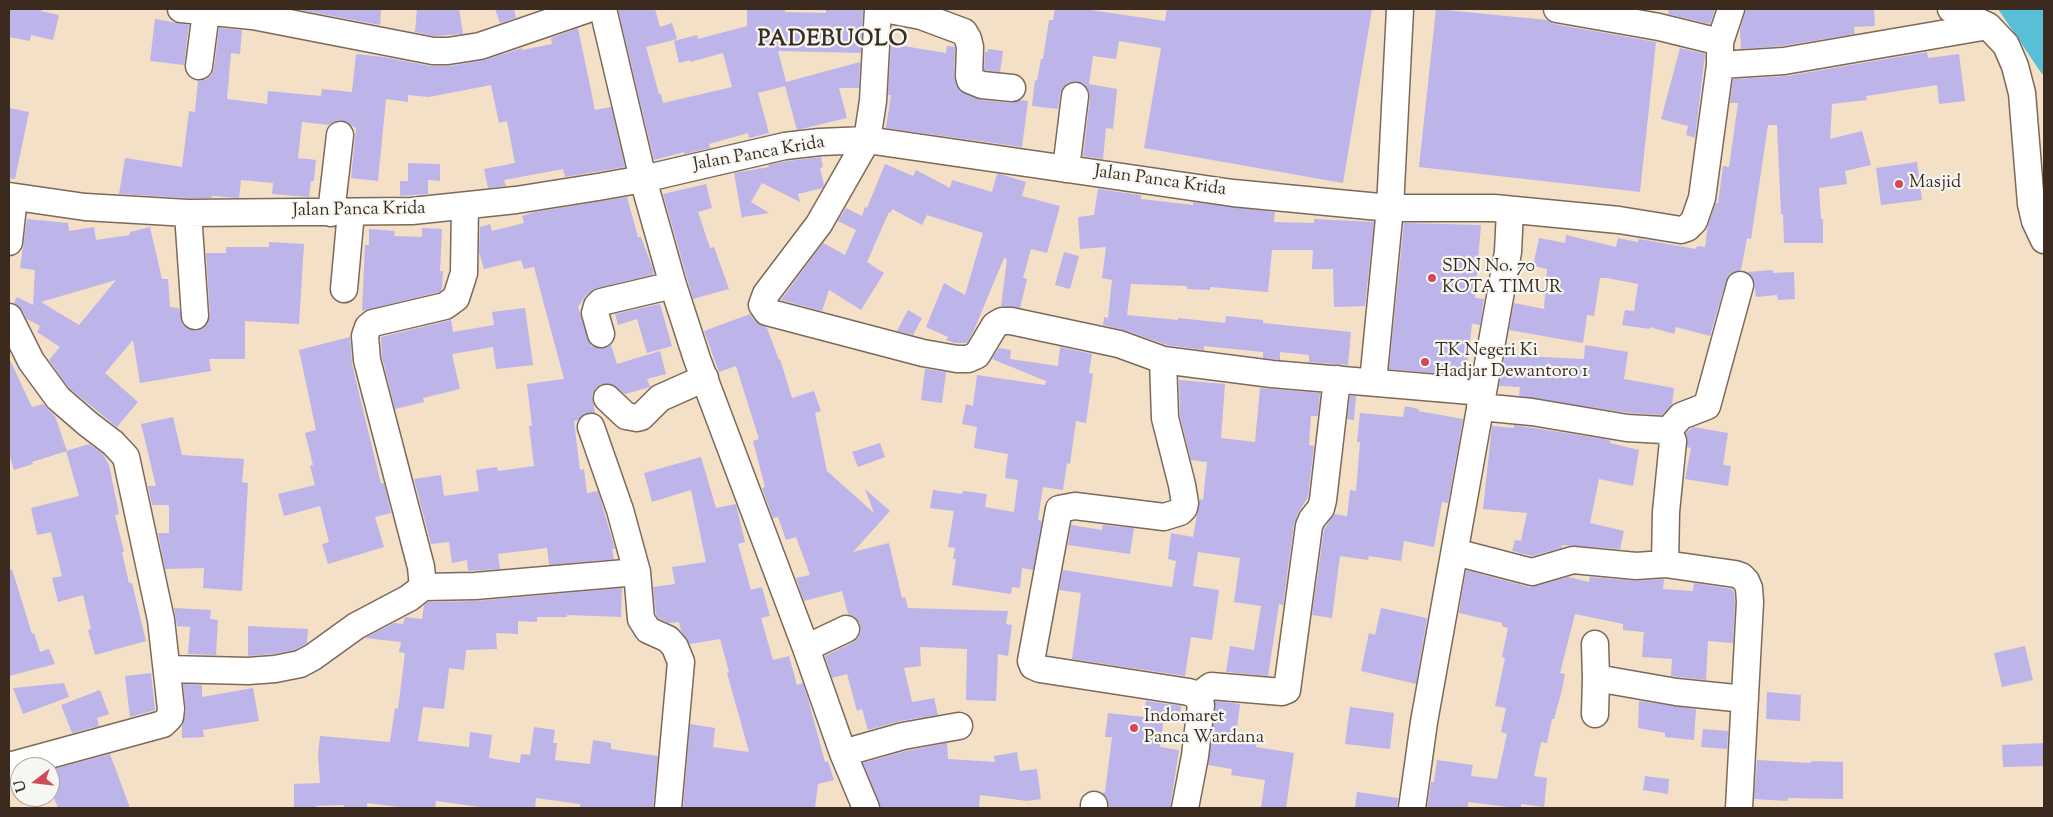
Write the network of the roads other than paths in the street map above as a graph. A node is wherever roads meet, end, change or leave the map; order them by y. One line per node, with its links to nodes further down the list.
1 (181, 9): 10 (street)
2 (588, 9): 10 (street)
3 (604, 9): 19 (street)
4 (878, 9): 17 (street)
5 (884, 9): 14 (street)
6 (1400, 9): 22 (street)
7 (1557, 9): 12 (street)
8 (1731, 9): 12 (street, Jalan Panca Krida)
9 (1951, 9): 11 (street)
10 (206, 12): 13 (street)
11 (1988, 26): 12 (street); 26 (street)
12 (1720, 54): 23 (street, Jalan Panca Krida)
13 (199, 66)
14 (1012, 88)
15 (1075, 96): 18 (street)
16 (340, 135): 25 (street)
17 (867, 140): 18 (street, Jalan Panca Krida); 19 (street, Jalan Panca Krida); 34 (street)
18 (1066, 169): 22 (street, Jalan Panca Krida)
19 (643, 179): 21 (street, Jalan Panca Krida); 28 (street)
20 (11, 197): 24 (street, Jalan Panca Krida); 27 (street)
21 (465, 206): 25 (street, Jalan Panca Krida); 45 (street)
22 (1390, 208): 23 (street, Jalan Panca Krida); 37 (street)
23 (1510, 210): 39 (street)
24 (188, 213): 25 (street, Jalan Panca Krida); 31 (street)
25 (341, 213): 30 (street)
26 (2044, 240)
27 (9, 242)
28 (672, 285): 33 (street); 35 (street)
29 (1740, 285): 41 (street)
30 (344, 288)
31 (195, 316)
32 (9, 317): 49 (street)
33 (601, 334)
34 (1163, 360): 36 (street); 51 (street)
35 (705, 378): 38 (street); 48 (street)
36 (1337, 379): 37 (street); 51 (street)
37 (1373, 382): 39 (street)
38 (607, 398)
39 (1481, 400): 41 (street); 42 (street)
40 (590, 427): 44 (street)
41 (1667, 432): 43 (street)
42 (1455, 552): 43 (street); 60 (street)
43 (1665, 564): 52 (street)
44 (637, 572): 45 (street); 57 (street)
45 (423, 587): 49 (street)
46 (846, 628): 48 (street)
47 (1596, 644): 50 (street)
48 (806, 648): 55 (street)
49 (168, 669): 56 (street)
50 (1596, 678): 52 (street); 53 (street)
51 (1197, 696): 59 (street)
52 (1745, 699): 61 (street)
53 (1594, 714)
54 (959, 726): 55 (street)
55 (843, 753): 58 (street)
56 (9, 766)
57 (668, 808)
58 (866, 808)
59 (1185, 808)
60 (1412, 808)
61 (1739, 808)

